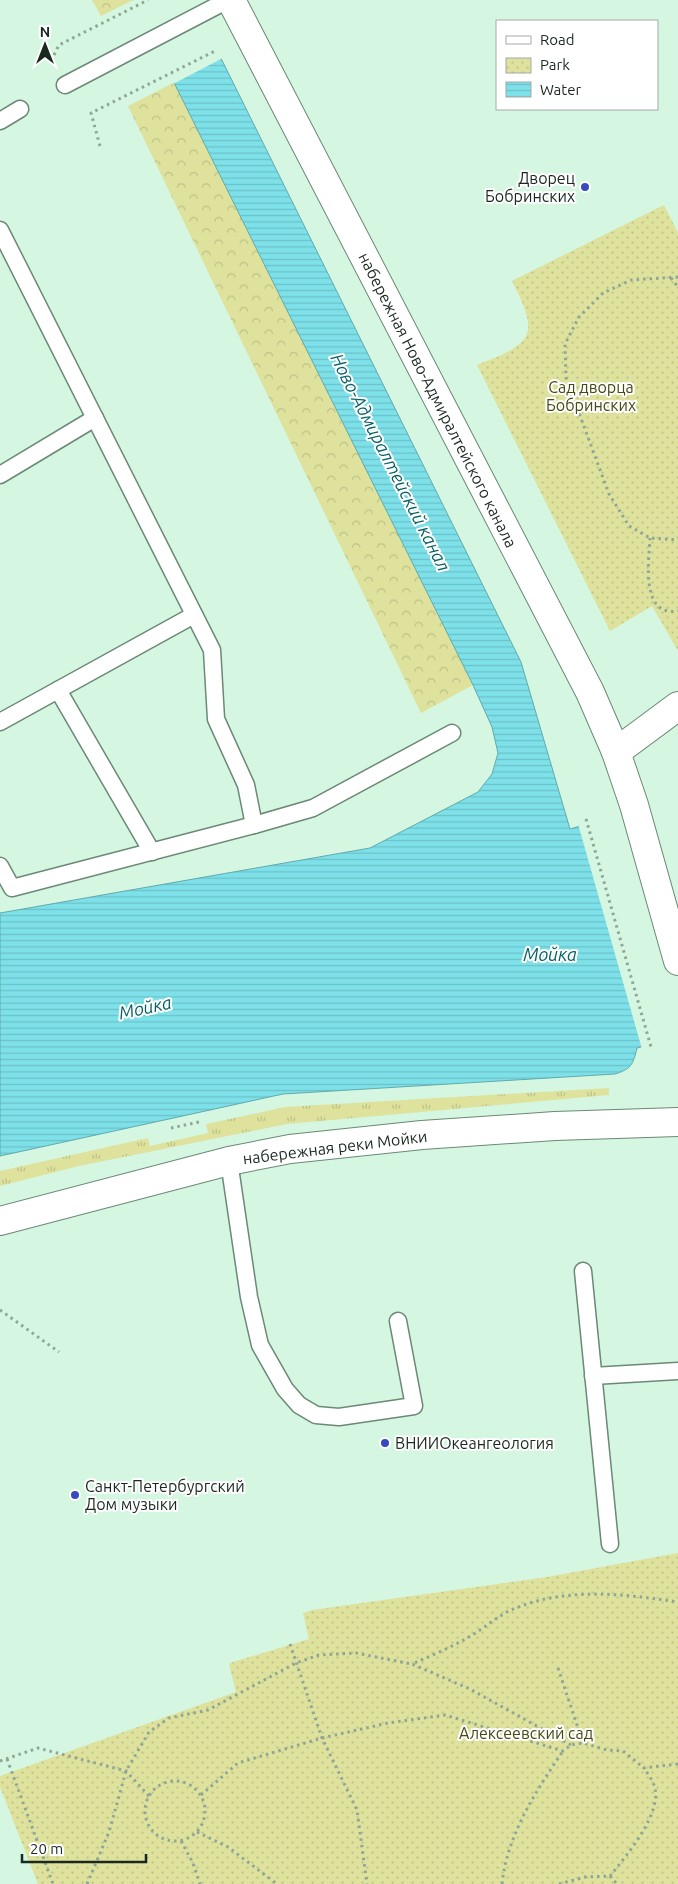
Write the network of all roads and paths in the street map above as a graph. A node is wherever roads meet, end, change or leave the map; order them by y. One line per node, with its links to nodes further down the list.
1 (148, 0): 4 (path)
2 (230, 0): 5 (lane); 23 (main road, набережная Ново-Адмиралтейского канала)
3 (221, 48): 8 (path)
4 (52, 58)
5 (65, 85)
6 (20, 109): 7 (lane)
7 (0, 121)
8 (100, 146)
9 (0, 230): 13 (lane)
10 (678, 276): 11 (path)
11 (670, 277): 12 (path); 15 (path)
12 (678, 287)
13 (95, 418): 14 (lane); 18 (lane)
14 (0, 475)
15 (650, 538): 16 (path); 17 (path)
16 (678, 540)
17 (678, 612)
18 (194, 615): 19 (lane); 25 (lane)
19 (58, 690): 21 (lane); 26 (lane)
20 (678, 706): 23 (main road)
21 (0, 722)
22 (452, 733): 25 (lane)
23 (616, 752): 28 (main road, набережная Ново-Адмиралтейского канала)
24 (586, 819): 29 (path)
25 (254, 825): 26 (lane)
26 (152, 852): 27 (lane)
27 (0, 866)
28 (678, 961)
29 (651, 1047)
30 (199, 1122): 32 (path)
31 (678, 1122): 33 (main road, набережная реки Мойки)
32 (171, 1128)
33 (229, 1161): 34 (main road, набережная реки Мойки); 37 (lane)
34 (0, 1221)
35 (583, 1271): 40 (lane)
36 (0, 1310): 38 (path)
37 (398, 1321)
38 (60, 1352)
39 (678, 1371): 40 (lane)
40 (593, 1376): 41 (lane)
41 (610, 1544)
42 (678, 1602): 45 (path)
43 (290, 1644): 44 (path)
44 (296, 1663): 45 (path); 47 (path); 55 (path)
45 (412, 1664): 49 (path)
46 (558, 1668): 48 (path)
47 (322, 1738): 50 (path); 56 (path); 65 (path)
48 (582, 1743): 49 (path); 54 (path)
49 (571, 1745): 50 (path)
50 (563, 1751): 66 (path)
51 (8, 1759): 52 (path); 55 (path); 61 (path)
52 (0, 1761)
53 (678, 1764): 54 (path)
54 (644, 1768): 60 (path)
55 (126, 1771): 57 (path); 62 (path)
56 (201, 1795): 57 (path); 58 (path)
57 (149, 1796): 59 (path)
58 (197, 1832): 59 (path); 64 (path)
59 (181, 1841): 63 (path)
60 (610, 1876): 67 (path); 68 (path)
61 (53, 1884)
62 (87, 1884)
63 (200, 1884)
64 (277, 1884)
65 (367, 1884)
66 (502, 1884)
67 (559, 1884)
68 (617, 1884)

